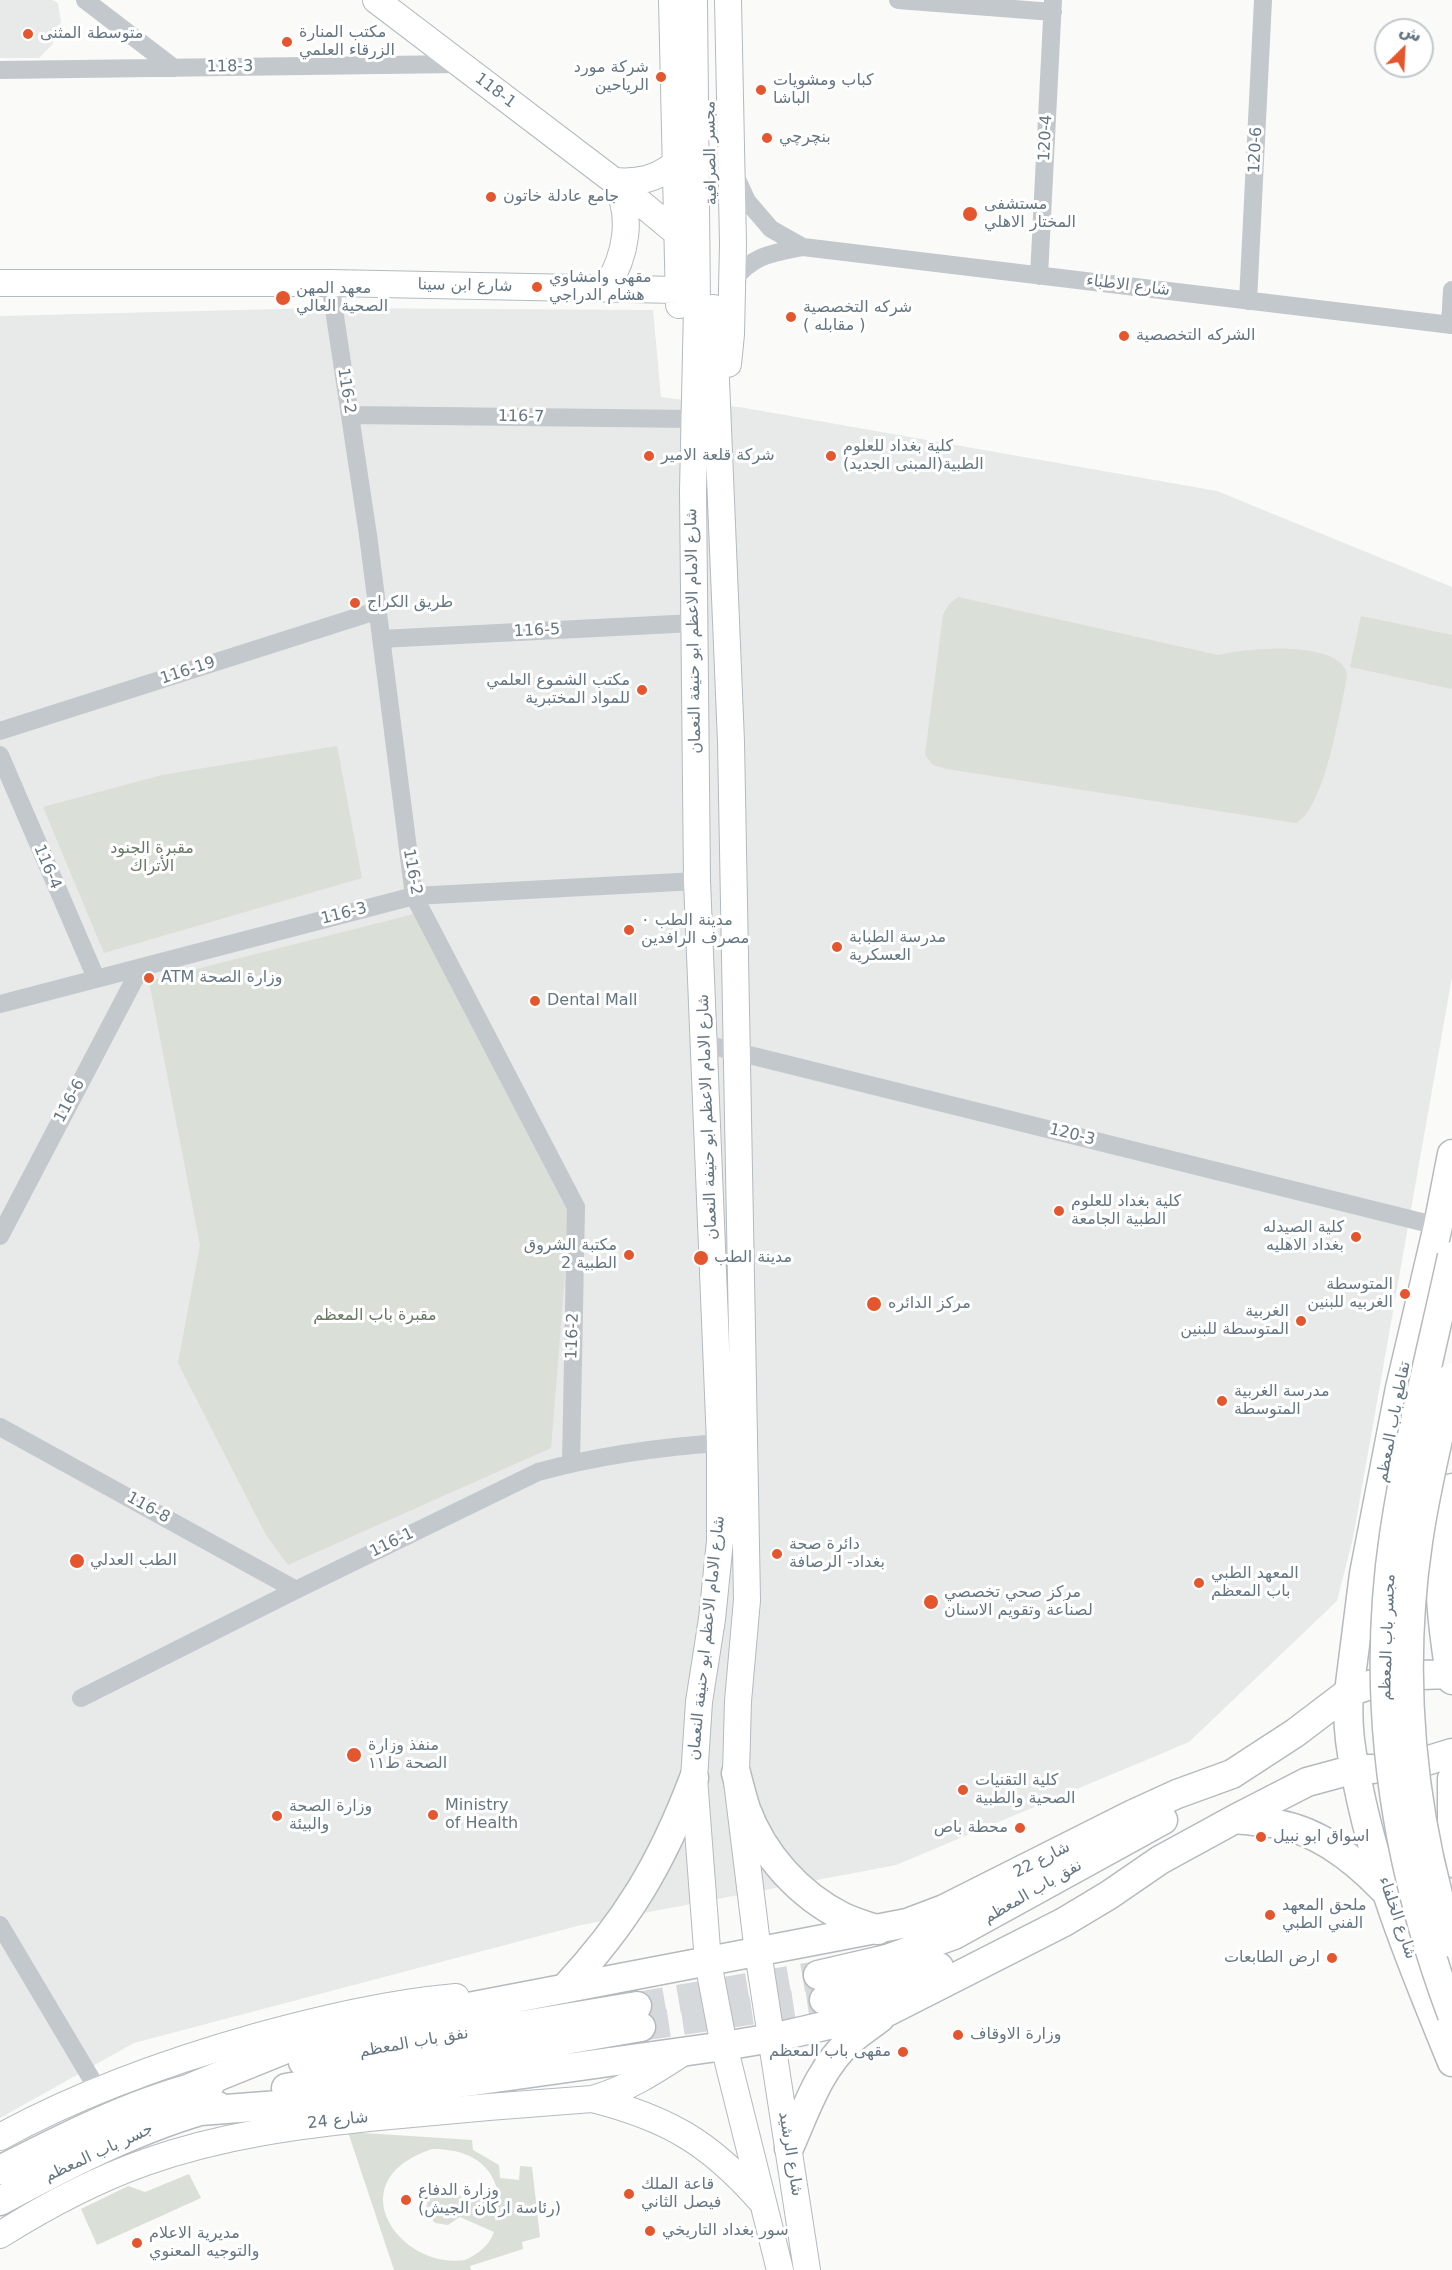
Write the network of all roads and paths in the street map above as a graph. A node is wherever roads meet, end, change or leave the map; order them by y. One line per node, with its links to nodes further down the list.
1 (85, 0): 11 (street)
2 (376, 0): 10 (main road, 118-1)
3 (672, 0): 13 (main road)
4 (694, 0): 24 (main road, مجسر الصرافية)
5 (709, 0): 24 (main road, مجسر الصرافية)
6 (729, 0): 14 (main road)
7 (898, 0): 9 (street)
8 (1263, 0): 25 (street, 120-6)
9 (1053, 6): 18 (street, 120-4)
10 (459, 64): 11 (street, 118-3); 15 (main road, 118-1)
11 (174, 68): 12 (street, 118-3)
12 (0, 70)
13 (675, 164): 15 (main road); 16 (main road)
14 (731, 168): 17 (street); 19 (main road)
15 (614, 181): 16 (main road, 118-1); 22 (main road, 118-1)
16 (677, 232): 24 (main road)
17 (803, 247): 18 (street, شارع الاطباء); 19 (street)
18 (1039, 276): 25 (street, شارع الاطباء)
19 (732, 282): 28 (main road)
20 (0, 283): 21 (main road, شارع ابن سينا)
21 (330, 283): 22 (main road, شارع ابن سينا); 27 (street, 116-2)
22 (606, 288): 24 (main road, شارع ابن سينا)
23 (1452, 290): 26 (street)
24 (696, 300): 28 (main road, شارع الامام الاعظم ابو حنيفة النعمان); 28 (main road)
25 (1248, 301): 26 (street, شارع الاطباء)
26 (1451, 325)
27 (350, 415): 28 (street, 116-7); 29 (street, 116-2)
28 (702, 429): 30 (main road, شارع الامام الاعظم ابو حنيفة النعمان); 40 (main road, شارع الامام الاعظم ابو حنيفة النعمان)
29 (376, 611): 31 (street, 116-2); 32 (street, 116-19)
30 (694, 623): 31 (street, 116-5); 34 (main road, شارع الامام الاعظم ابو حنيفة النعمان)
31 (381, 639): 35 (street, 116-2)
32 (0, 731)
33 (0, 755): 37 (street, 116-4)
34 (697, 881): 35 (street, 116-3); 39 (main road, شارع الامام الاعظم ابو حنيفة النعمان)
35 (414, 896): 36 (street, 116-3); 48 (street, 116-2)
36 (141, 967): 37 (street, 116-3); 43 (street, 116-6)
37 (96, 978): 38 (street, 116-3)
38 (0, 1004)
39 (705, 1044): 40 (street, 120-3); 47 (main road, شارع الامام الاعظم ابو حنيفة النعمان)
40 (737, 1052): 42 (street, 120-3); 58 (main road, شارع الامام الاعظم ابو حنيفة النعمان)
41 (1452, 1154): 42 (main road, تقاطع باب المعظم)
42 (1438, 1226): 55 (main road, تقاطع باب المعظم)
43 (0, 1236)
44 (1452, 1256): 74 (main road, مجسر باب المعظم, bridge)
45 (1452, 1377): 68 (main road, مجسر باب المعظم, bridge)
46 (0, 1427): 51 (street, 116-8)
47 (720, 1443): 48 (street, 116-1); 60 (main road, شارع الامام الاعظم ابو حنيفة النعمان)
48 (571, 1463): 51 (street, 116-1)
49 (1452, 1488): 50 (main road)
50 (1442, 1568): 52 (main road); 54 (main road)
51 (296, 1590): 56 (street, 116-1)
52 (1424, 1590)
53 (1421, 1675): 54 (main road)
54 (1451, 1676)
55 (1361, 1688): 57 (main road, شارع الخلفاء); 59 (main road, شارع 22)
56 (81, 1698)
57 (1367, 1769): 62 (main road); 65 (main road, شارع الخلفاء)
58 (736, 1773): 67 (main road); 69 (main road, شارع الامام الاعظم ابو حنيفة النعمان)
59 (1232, 1774): 64 (main road, نفق باب المعظم); 67 (main road, شارع 22)
60 (694, 1778): 70 (main road, شارع الامام الاعظم ابو حنيفة النعمان); 71 (main road)
61 (1452, 1779): 63 (main road)
62 (1235, 1819): 64 (main road); 65 (main road)
63 (1448, 1851)
64 (1160, 1860): 73 (main road)
65 (1389, 1883): 79 (main road, شارع الخلفاء)
66 (0, 1925): 80 (street)
67 (878, 1930): 69 (main road, شارع 22)
68 (1452, 1943)
69 (758, 1952): 70 (main road, شارع 22); 76 (main road, شارع الرشيد)
70 (708, 1962): 71 (main road); 77 (main road, شارع الامام الاعظم ابو حنيفة النعمان)
71 (564, 1989): 72 (main road)
72 (504, 2000): 80 (main road); 81 (main road)
73 (889, 2011): 76 (main road); 84 (main road)
74 (1452, 2015)
75 (639, 2017): 81 (main road, نفق باب المعظم)
76 (772, 2038): 77 (main road); 84 (main road, شارع الرشيد)
77 (724, 2046): 78 (main road, شارع 24); 87 (main road, شارع الرشيد)
78 (686, 2051): 81 (main road, شارع 24); 82 (main road, شارع 24)
79 (1452, 2062)
80 (98, 2090): 83 (main road)
81 (196, 2099): 85 (main road, جسر باب المعظم); 86 (main road, جسر باب المعظم)
82 (592, 2099): 87 (main road); 88 (main road, شارع 24)
83 (0, 2137)
84 (789, 2148): 90 (main road, شارع الرشيد)
85 (0, 2170)
86 (0, 2201)
87 (764, 2204): 89 (main road, شارع الرشيد)
88 (0, 2235)
89 (780, 2270)
90 (807, 2270)

